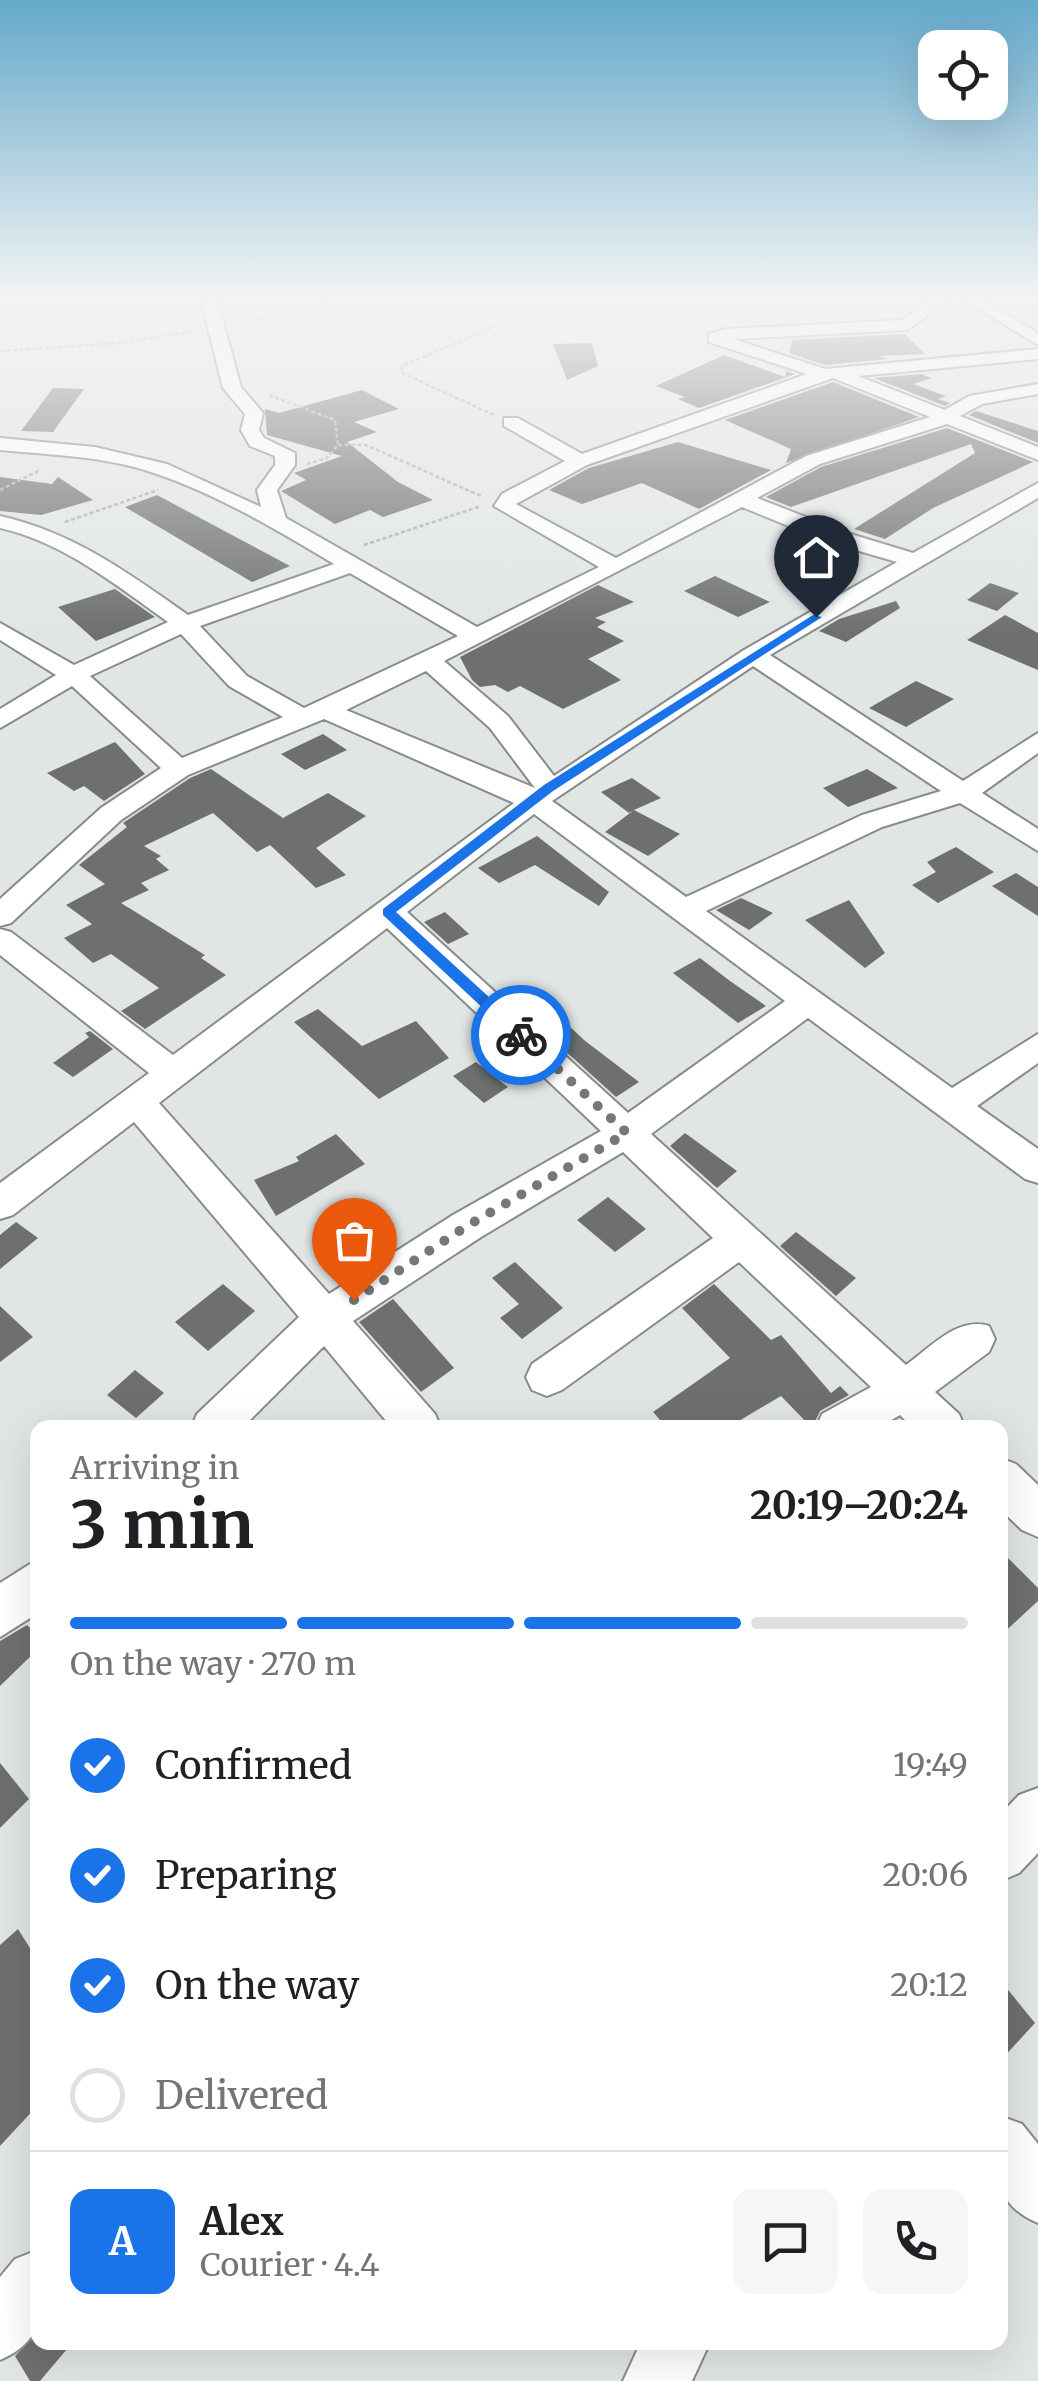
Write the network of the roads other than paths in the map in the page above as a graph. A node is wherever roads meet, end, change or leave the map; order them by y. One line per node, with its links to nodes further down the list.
1 (252, 411): 13 (street)
2 (721, 411): 9 (street)
3 (931, 411): 5 (street)
4 (951, 411): 5 (street)
5 (948, 418): 8 (street); 11 (street)
6 (511, 422): 9 (street)
7 (0, 444): 13 (street)
8 (1038, 454)
9 (580, 461): 16 (street)
10 (1038, 489): 14 (street)
11 (738, 498): 14 (street); 16 (street)
12 (0, 522): 17 (street)
13 (276, 522): 15 (street)
14 (911, 559): 20 (street)
15 (345, 561): 17 (street); 19 (street)
16 (616, 567): 19 (street)
17 (184, 622): 22 (street); 23 (street)
18 (0, 630): 22 (street)
19 (476, 636): 21 (street)
20 (753, 655): 27 (street); 28 (street)
21 (428, 660): 23 (street); 28 (street)
22 (75, 676): 24 (street); 26 (street)
23 (313, 714): 26 (street); 28 (street)
24 (0, 720)
25 (1038, 741): 27 (street)
26 (178, 769): 30 (street)
27 (964, 793): 29 (street); 31 (street)
28 (542, 795): 31 (street); 32 (street)
29 (1038, 842)
30 (5, 904)
31 (686, 909): 34 (street)
32 (388, 912): 36 (street); 39 (street)
33 (0, 939): 36 (street)
34 (810, 999): 38 (street); 39 (street)
35 (1038, 1046): 38 (street)
36 (172, 1072): 37 (street)
37 (137, 1101): 41 (street); 43 (street)
38 (954, 1104): 40 (street)
39 (627, 1133): 42 (street); 43 (street)
40 (1038, 1169)
41 (6, 1185)
42 (741, 1239): 45 (street); 46 (street)
43 (325, 1318): 47 (street); 48 (street)
44 (974, 1339): 46 (street)
45 (547, 1378)
46 (904, 1390): 49 (street); 50 (street)
47 (220, 1420)
48 (413, 1420)
49 (850, 1420)
50 (936, 1420)
51 (1008, 1486): 52 (street)
52 (1038, 1514)
53 (30, 1589): 54 (street)
54 (0, 1613)
55 (1038, 1814): 56 (street)
56 (1008, 1846)
57 (1008, 2156): 58 (street)
58 (1038, 2192)
59 (30, 2291): 60 (street)
60 (0, 2326)
61 (673, 2350): 62 (street)
62 (656, 2381)

